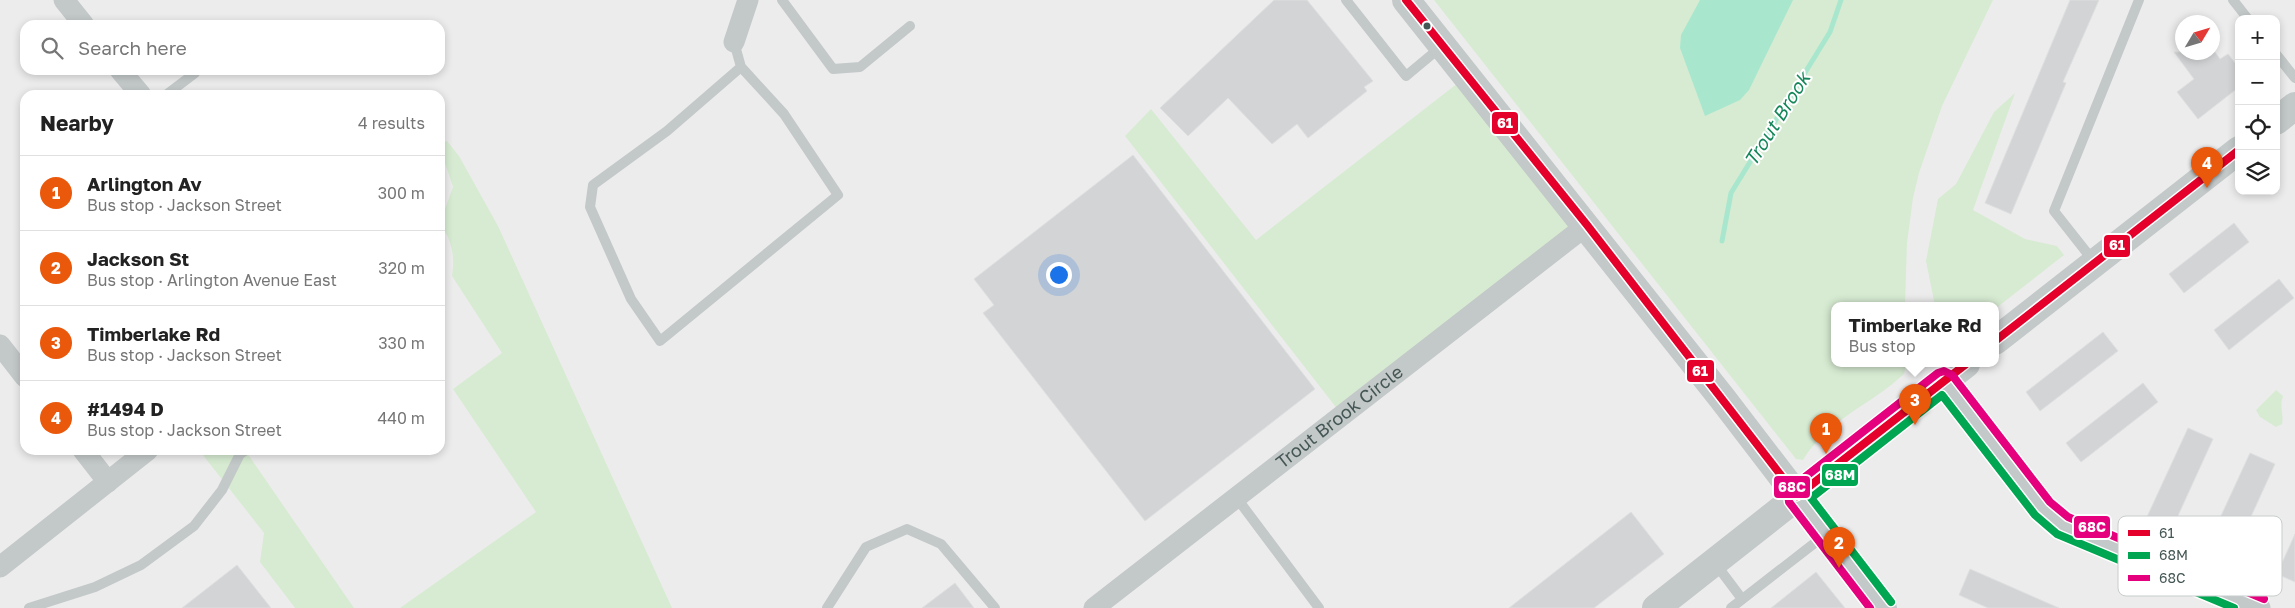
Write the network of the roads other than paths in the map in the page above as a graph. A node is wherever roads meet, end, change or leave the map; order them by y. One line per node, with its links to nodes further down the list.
1 (64, 0): 9 (street)
2 (748, 0): 11 (street)
3 (782, 0): 10 (lane)
4 (1346, 0): 12 (lane)
5 (1406, 0): 12 (street)
6 (2139, 0): 24 (lane)
7 (2233, 0): 8 (lane)
8 (2245, 15)
9 (80, 20)
10 (910, 26)
11 (734, 42): 14 (lane)
12 (1443, 45): 23 (street)
13 (2280, 59): 17 (lane)
14 (742, 66): 14 (lane)
15 (124, 75): 18 (street)
16 (193, 75): 19 (lane)
17 (2295, 78)
18 (137, 90)
19 (173, 90)
20 (2295, 106): 21 (street)
21 (2280, 117)
22 (2235, 153): 24 (street)
23 (1587, 226): 34 (street); 35 (street, Trout Brook Circle)
24 (2094, 263): 25 (street)
25 (1999, 338)
26 (0, 345): 28 (street)
27 (1962, 367): 29 (street)
28 (20, 371)
29 (1944, 381): 34 (street); 37 (street)
30 (87, 455): 33 (street)
31 (142, 455): 33 (street)
32 (240, 455): 42 (lane)
33 (108, 482): 39 (street)
34 (1797, 496): 36 (street); 38 (street)
35 (1236, 497): 45 (street, Trout Brook Circle); 46 (lane)
36 (1826, 534): 41 (lane); 49 (street)
37 (2118, 549)
38 (1714, 562): 41 (lane); 47 (street)
39 (0, 567)
40 (2231, 596): 50 (street)
41 (1742, 599): 48 (lane)
42 (29, 608)
43 (827, 608): 44 (lane)
44 (995, 608)
45 (1094, 608)
46 (1319, 608)
47 (1656, 608)
48 (1731, 608)
49 (1883, 608)
50 (2260, 608)

